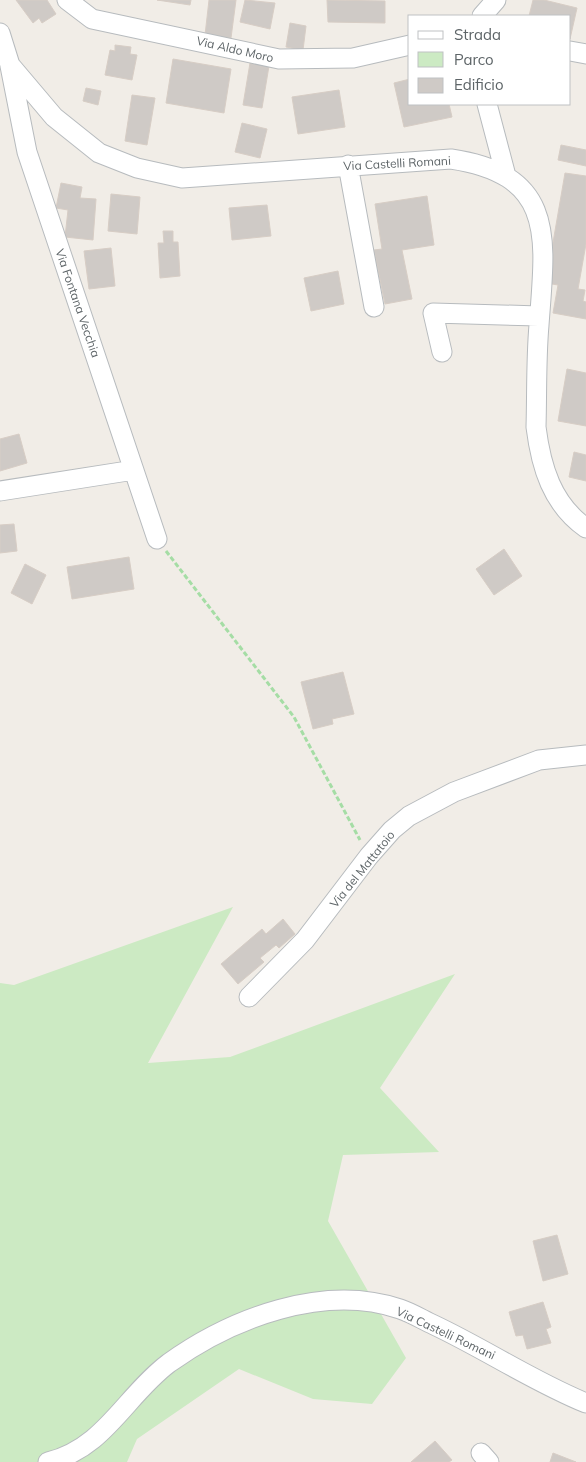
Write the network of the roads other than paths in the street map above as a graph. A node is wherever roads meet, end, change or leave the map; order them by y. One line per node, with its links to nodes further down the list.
1 (67, 0): 5 (street, Via Aldo Moro)
2 (496, 0): 3 (street)
3 (483, 15)
4 (0, 32): 8 (street, Via Castelli Romani)
5 (408, 45)
6 (571, 51): 7 (street)
7 (586, 54)
8 (10, 65): 10 (street, Via Castelli Romani); 15 (street, Via Fontana Vecchia)
9 (487, 105): 11 (street)
10 (348, 165): 11 (street, Via Castelli Romani); 12 (street)
11 (506, 176): 13 (street, Via Castelli Romani)
12 (374, 306)
13 (539, 316): 14 (street); 17 (street, Via Castelli Romani)
14 (442, 352)
15 (134, 470): 16 (street); 18 (street, Via Fontana Vecchia)
16 (0, 491)
17 (586, 528)
18 (157, 539)
19 (586, 755): 20 (street, Via del Mattatoio)
20 (249, 997)
21 (586, 1403): 22 (street, Via Castelli Romani)
22 (100, 1435): 23 (street, Via Castelli Romani); 24 (street)
23 (48, 1462)
24 (90, 1462)

